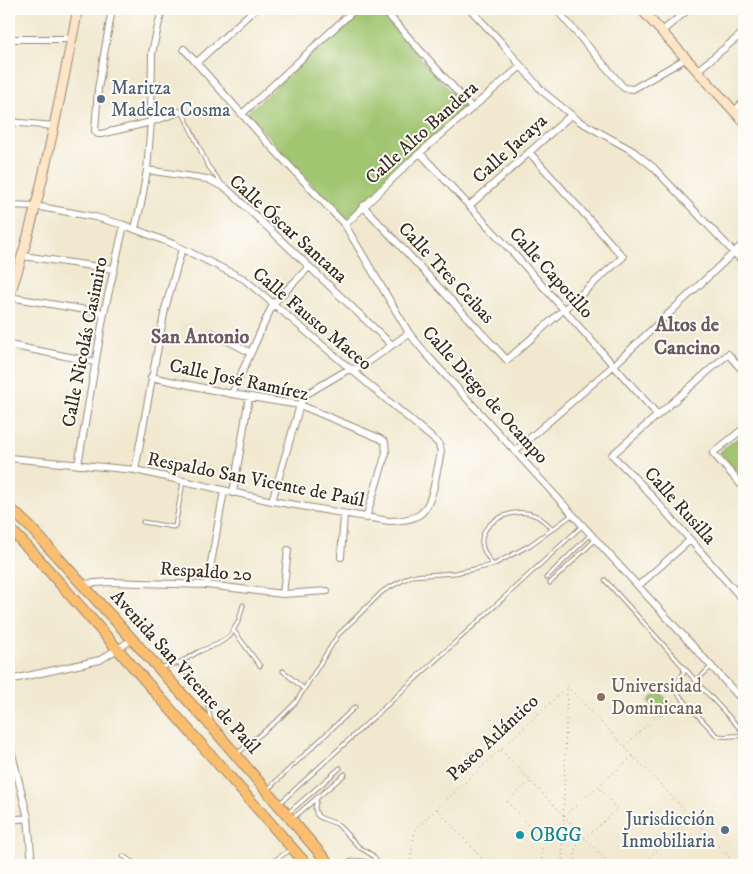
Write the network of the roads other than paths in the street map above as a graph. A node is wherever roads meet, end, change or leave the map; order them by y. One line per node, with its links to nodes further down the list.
1 (78, 9): 13 (main road)
2 (112, 9): 27 (street)
3 (162, 9): 27 (street)
4 (255, 9): 17 (street)
5 (355, 9): 24 (street)
6 (383, 9): 21 (street)
7 (470, 9): 18 (street)
8 (556, 9): 16 (street)
9 (641, 9): 11 (main road)
10 (689, 9): 11 (street)
11 (661, 32): 16 (main road)
12 (744, 32): 19 (street)
13 (72, 38): 14 (street); 29 (main road)
14 (9, 39)
15 (184, 49): 17 (street, Calle Diego de Ocampo)
16 (685, 59): 19 (main road)
17 (196, 63): 24 (street, Calle Diego de Ocampo)
18 (521, 66): 21 (street, Calle Alto Bandera); 25 (street)
19 (698, 70): 22 (main road)
20 (744, 101): 22 (street)
21 (472, 108): 31 (street, Calle Alto Bandera)
22 (735, 110): 28 (main road)
23 (179, 112): 27 (street); 33 (lane)
24 (242, 114): 39 (street, Calle Diego de Ocampo)
25 (571, 115): 30 (street, Calle Jacaya); 43 (street)
26 (9, 122): 29 (street)
27 (150, 122): 32 (street)
28 (744, 122)
29 (54, 126): 35 (main road)
30 (529, 152): 37 (street, Calle Jacaya); 50 (street)
31 (420, 153): 36 (street, Calle Alto Bandera); 37 (street, Calle Capotillo)
32 (147, 170): 33 (street, Calle Óscar Santana); 40 (street)
33 (226, 188): 46 (street, Calle Óscar Santana)
34 (9, 205): 35 (street, Calle Fausto Maceo)
35 (35, 206): 38 (street, Calle Fausto Maceo); 44 (main road)
36 (364, 206): 39 (street, Calle Alto Bandera); 50 (street, Calle Tres Ceibas)
37 (469, 206): 50 (street, Calle Capotillo)
38 (124, 225): 40 (street, Calle Fausto Maceo); 47 (street, Calle Nicolás Casimiro)
39 (345, 225): 53 (street, Calle Diego de Ocampo)
40 (135, 228): 42 (street, Calle Fausto Maceo)
41 (744, 243): 43 (street)
42 (182, 248): 49 (street, Calle Fausto Maceo); 61 (street)
43 (734, 252): 45 (street); 58 (street)
44 (23, 256): 47 (street); 48 (main road)
45 (744, 263)
46 (309, 267): 49 (street); 55 (street, Calle Óscar Santana)
47 (113, 269): 51 (street, Calle Nicolás Casimiro)
48 (9, 297): 51 (street)
49 (273, 304): 56 (street); 59 (street, Calle Fausto Maceo)
50 (565, 310): 58 (street, Calle Capotillo)
51 (104, 313): 57 (street, Calle Nicolás Casimiro)
52 (212, 333): 56 (street)
53 (409, 333): 55 (street); 68 (street, Calle Diego de Ocampo)
54 (9, 345): 57 (street)
55 (392, 345): 59 (street)
56 (250, 353): 62 (street)
57 (95, 362): 70 (street, Calle Nicolás Casimiro)
58 (613, 366): 65 (street, Calle Capotillo); 68 (street)
59 (349, 369): 64 (street); 67 (street, Calle Fausto Maceo)
60 (744, 372): 65 (street)
61 (151, 377): 62 (street, Calle José Ramírez); 71 (street)
62 (232, 394): 63 (street, Calle José Ramírez)
63 (249, 397): 64 (street, Calle José Ramírez); 75 (street)
64 (300, 405): 76 (street); 80 (street, Calle José Ramírez)
65 (657, 414): 86 (street, Calle Rusilla)
66 (744, 428): 73 (street)
67 (438, 443): 80 (street, Respaldo San Vicente de Paúl)
68 (514, 451): 79 (street, Calle Diego de Ocampo)
69 (9, 458): 70 (street, Respaldo San Vicente de Paúl)
70 (78, 465): 71 (street, Respaldo San Vicente de Paúl)
71 (135, 470): 72 (street, Respaldo San Vicente de Paúl)
72 (183, 482): 74 (street, Respaldo San Vicente de Paúl); 81 (lane)
73 (744, 488)
74 (224, 491): 75 (street, Respaldo San Vicente de Paúl); 94 (street)
75 (233, 493): 76 (street, Respaldo San Vicente de Paúl)
76 (272, 501): 78 (street, Respaldo San Vicente de Paúl)
77 (9, 507): 92 (main road, Avenida San Vicente de Paúl)
78 (344, 514): 80 (street, Respaldo San Vicente de Paúl); 88 (street)
79 (572, 515): 82 (street, Calle Diego de Ocampo); 84 (lane)
80 (366, 518)
81 (143, 522)
82 (582, 526): 85 (street, Calle Diego de Ocampo); 122 (lane)
83 (9, 528): 102 (main road, Avenida San Vicente de Paúl)
84 (553, 529): 89 (lane); 89 (lane)
85 (593, 537): 90 (lane); 93 (lane); 95 (street, Calle Diego de Ocampo)
86 (690, 540): 95 (street); 98 (street, Calle Rusilla)
87 (288, 550): 97 (street)
88 (341, 557)
89 (493, 565): 111 (lane)
90 (546, 578)
91 (605, 580): 104 (lane)
92 (82, 584): 94 (street, Respaldo 20); 101 (main road, Avenida San Vicente de Paúl)
93 (550, 584)
94 (207, 585): 97 (street, Respaldo 20)
95 (638, 586): 106 (street, Calle Diego de Ocampo)
96 (327, 591): 97 (street, Respaldo 20)
97 (283, 594)
98 (744, 601)
99 (243, 606): 100 (lane)
100 (234, 631): 103 (lane); 105 (lane)
101 (133, 639): 102 (street); 107 (main road, Avenida San Vicente de Paúl)
102 (118, 650): 109 (street); 126 (main road, Avenida San Vicente de Paúl)
103 (179, 663): 107 (lane); 114 (lane)
104 (682, 665): 110 (lane); 115 (lane)
105 (260, 666)
106 (711, 666): 110 (lane); 112 (street, Calle Diego de Ocampo)
107 (159, 668): 114 (main road, Avenida San Vicente de Paúl)
108 (283, 671): 111 (lane)
109 (9, 680)
110 (696, 681): 115 (lane)
111 (304, 689): 117 (lane)
112 (744, 702)
113 (355, 707): 120 (lane)
114 (212, 727): 117 (main road, Avenida San Vicente de Paúl)
115 (744, 734)
116 (9, 742): 123 (street)
117 (235, 755): 120 (main road, Avenida San Vicente de Paúl)
118 (340, 768): 124 (lane)
119 (345, 774): 121 (lane)
120 (265, 791): 122 (main road, Avenida San Vicente de Paúl)
121 (317, 797): 124 (lane); 134 (lane)
122 (278, 806): 124 (main road, Avenida San Vicente de Paúl)
123 (28, 818): 125 (street); 128 (street)
124 (288, 818): 132 (main road, Avenida San Vicente de Paúl)
125 (9, 820)
126 (292, 849): 130 (lane); 131 (main road, Avenida San Vicente de Paúl)
127 (123, 856): 129 (lane)
128 (32, 865)
129 (137, 865)
130 (267, 865)
131 (307, 865)
132 (330, 865)
133 (341, 865): 134 (lane)
134 (379, 865)

